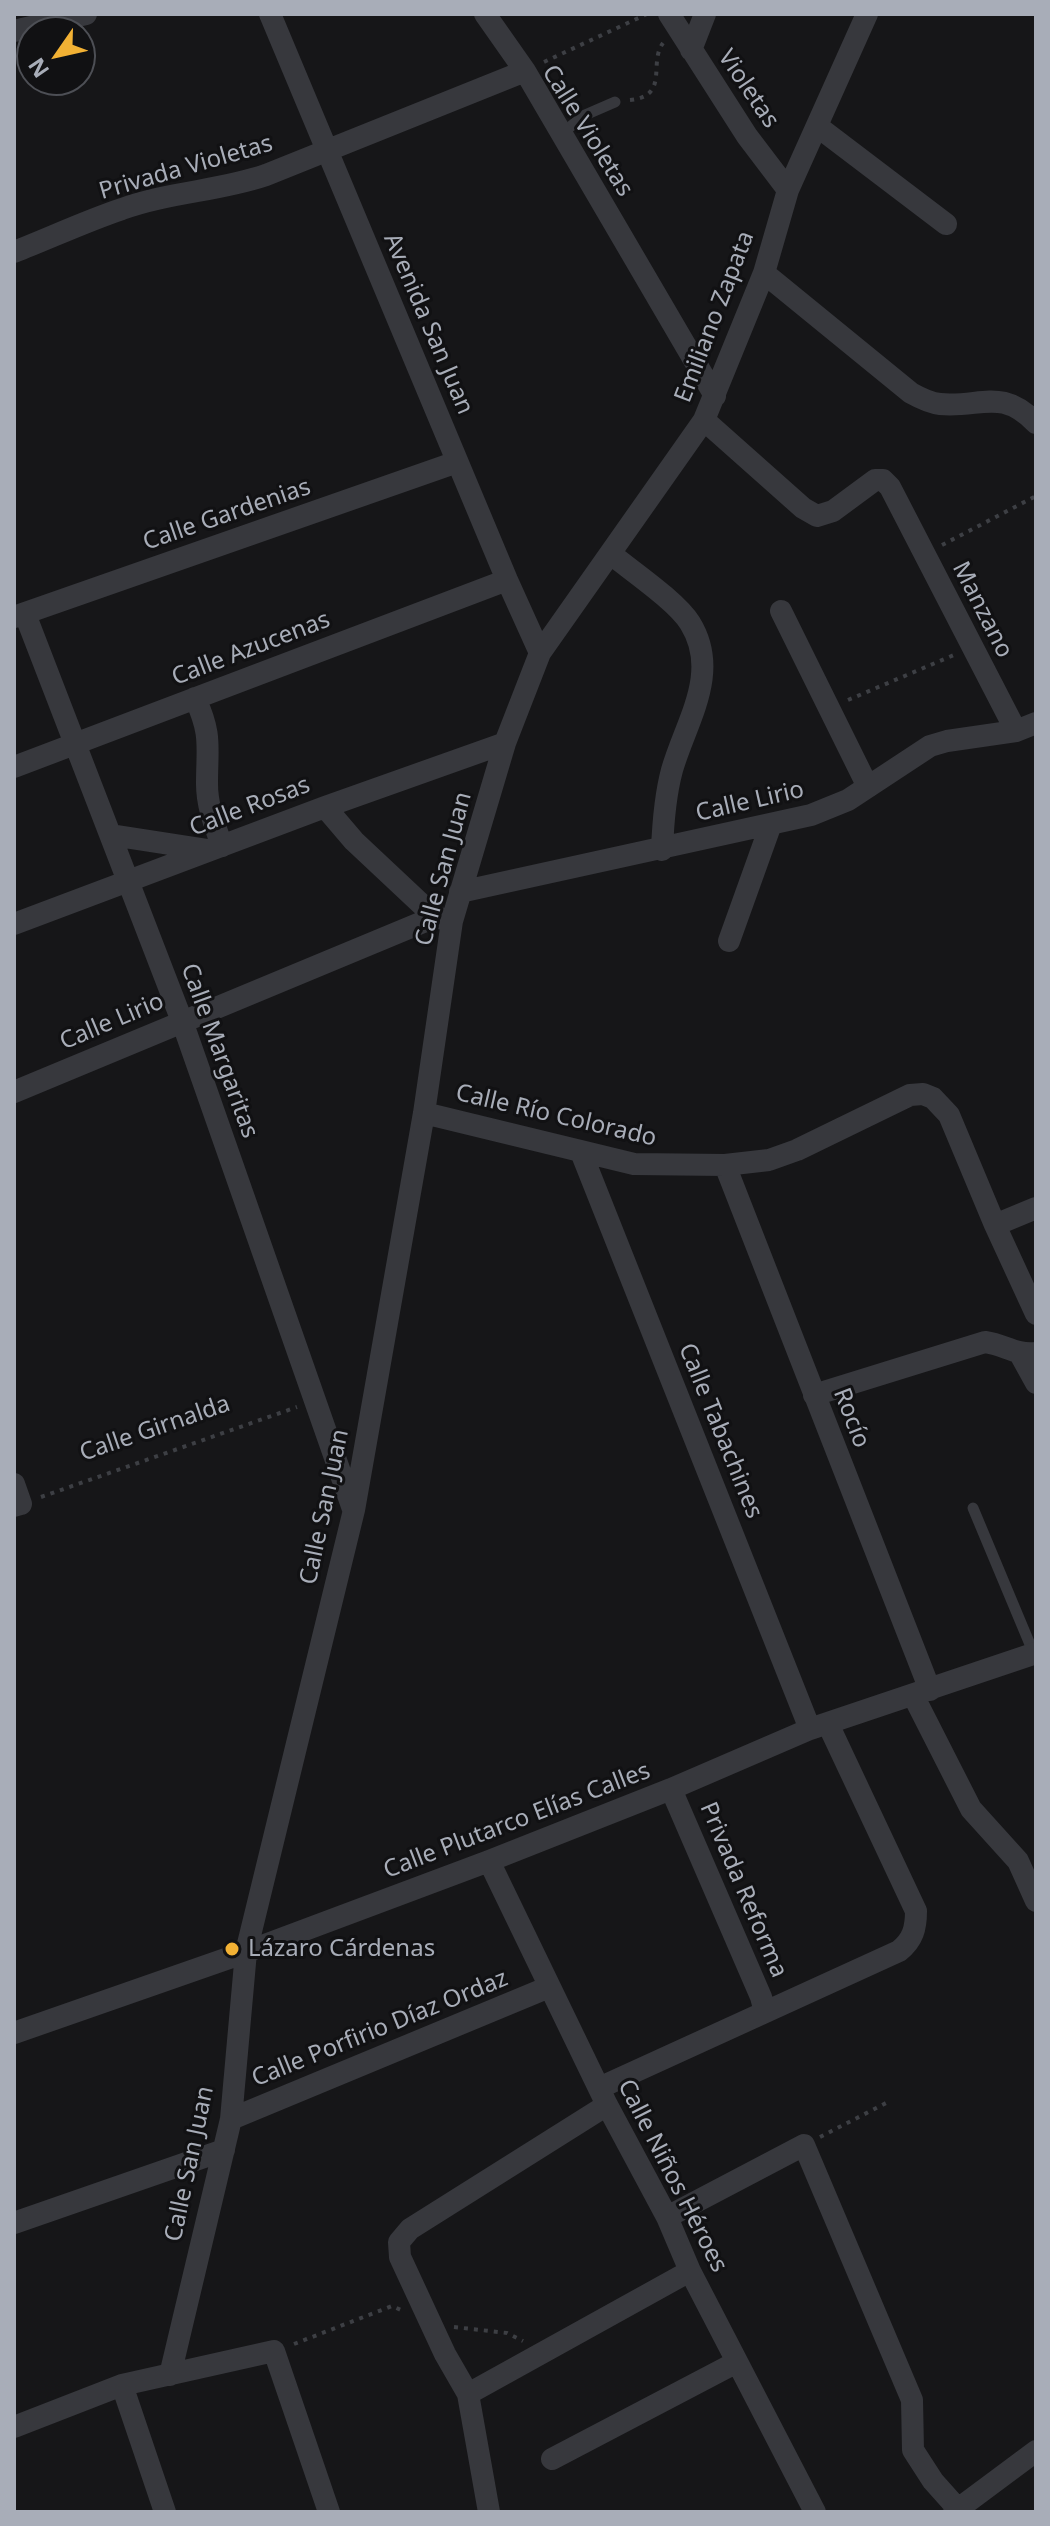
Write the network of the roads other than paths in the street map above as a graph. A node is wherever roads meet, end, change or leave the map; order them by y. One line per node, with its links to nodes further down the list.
1 (86, 14): 7 (street)
2 (270, 14): 13 (street, Avenida San Juan)
3 (485, 14): 9 (street)
4 (705, 14): 8 (street)
5 (867, 14): 11 (street, Emiliano Zapata)
6 (672, 20): 8 (street, Violetas)
7 (14, 31)
8 (691, 50): 14 (street, Violetas)
9 (525, 71): 12 (street, Calle Violetas); 13 (street, Calle Violetas)
10 (615, 102): 12 (lane)
11 (817, 126): 14 (street, Emiliano Zapata); 15 (street)
12 (560, 134): 18 (street, Calle Violetas)
13 (328, 151): 16 (street, Privada Violetas); 21 (street, Avenida San Juan)
14 (788, 190): 17 (street, Emiliano Zapata)
15 (946, 224)
16 (14, 252)
17 (764, 273): 18 (street, Emiliano Zapata); 20 (street)
18 (715, 396): 19 (street, Emiliano Zapata)
19 (704, 420): 22 (street, Emiliano Zapata); 28 (street, Manzano)
20 (1036, 423)
21 (457, 462): 23 (street, Avenida San Juan); 25 (street, Calle Gardenias)
22 (611, 554): 26 (street, Emiliano Zapata); 37 (street)
23 (507, 580): 26 (street, Avenida San Juan); 27 (street, Calle Azucenas)
24 (781, 611): 32 (street)
25 (20, 615): 30 (street, Calle Margaritas)
26 (540, 653): 29 (street, Calle San Juan)
27 (195, 698): 30 (street, Calle Azucenas); 36 (street)
28 (1026, 727): 32 (street, Calle Lirio)
29 (505, 743): 33 (street, Calle Rosas); 39 (street, Calle San Juan)
30 (76, 744): 31 (street, Calle Azucenas); 35 (street, Calle Margaritas)
31 (14, 767)
32 (868, 787): 34 (street, Calle Lirio)
33 (325, 807): 36 (street, Calle Rosas); 40 (street)
34 (771, 824): 37 (street, Calle Lirio); 42 (street)
35 (111, 835): 36 (street); 38 (street, Calle Margaritas)
36 (215, 848): 38 (street, Calle Rosas)
37 (662, 850): 39 (street, Calle Lirio)
38 (129, 881): 41 (street, Calle Rosas); 43 (street, Calle Margaritas)
39 (460, 892): 40 (street, Calle San Juan)
40 (444, 919): 43 (street, Calle Lirio); 45 (street, Calle San Juan)
41 (14, 924)
42 (729, 941)
43 (182, 1021): 44 (street, Calle Lirio); 55 (street, Calle Margaritas)
44 (14, 1092)
45 (424, 1113): 46 (street, Calle Río Colorado); 55 (street, Calle San Juan)
46 (581, 1152): 47 (street, Calle Río Colorado); 58 (street, Calle Tabachines)
47 (725, 1165): 49 (street, Calle Río Colorado); 53 (street, Rocío)
48 (1036, 1208): 49 (street)
49 (995, 1225): 50 (street)
50 (1036, 1314)
51 (1028, 1354): 52 (street); 53 (street)
52 (1036, 1383)
53 (814, 1395): 57 (street, Rocío)
54 (973, 1508): 56 (lane)
55 (354, 1510): 62 (street, Calle San Juan)
56 (1035, 1654): 57 (street, Calle Plutarco Elías Calles)
57 (921, 1692): 58 (street, Calle Plutarco Elías Calles); 61 (street, Rocío)
58 (819, 1727): 59 (street, Calle Plutarco Elías Calles); 64 (street, Calle Tabachines)
59 (671, 1789): 60 (street, Calle Plutarco Elías Calles); 64 (street, Privada Reforma)
60 (489, 1861): 62 (street, Calle Plutarco Elías Calles); 63 (street, Calle Niños Héroes)
61 (1036, 1901)
62 (246, 1952): 65 (street, Calle Plutarco Elías Calles); 67 (street, Calle San Juan)
63 (549, 1987): 66 (street, Calle Niños Héroes); 67 (street, Calle Porfirio Díaz Ordaz)
64 (765, 2012): 66 (street)
65 (14, 2033)
66 (603, 2096): 69 (street, Calle Niños Héroes); 75 (street)
67 (231, 2119): 68 (street, Calle San Juan)
68 (224, 2150): 70 (street); 73 (street, Calle San Juan)
69 (667, 2217): 71 (street, Calle Niños Héroes); 79 (street)
70 (14, 2223)
71 (690, 2271): 72 (street, Calle Niños Héroes); 75 (street)
72 (737, 2362): 78 (street); 83 (street, Calle Niños Héroes)
73 (170, 2375): 74 (street); 81 (street)
74 (122, 2385): 76 (street); 80 (street)
75 (468, 2394): 82 (street)
76 (14, 2427)
77 (1036, 2451): 79 (street)
78 (552, 2459)
79 (956, 2510)
80 (165, 2512)
81 (329, 2512)
82 (489, 2512)
83 (815, 2512)

